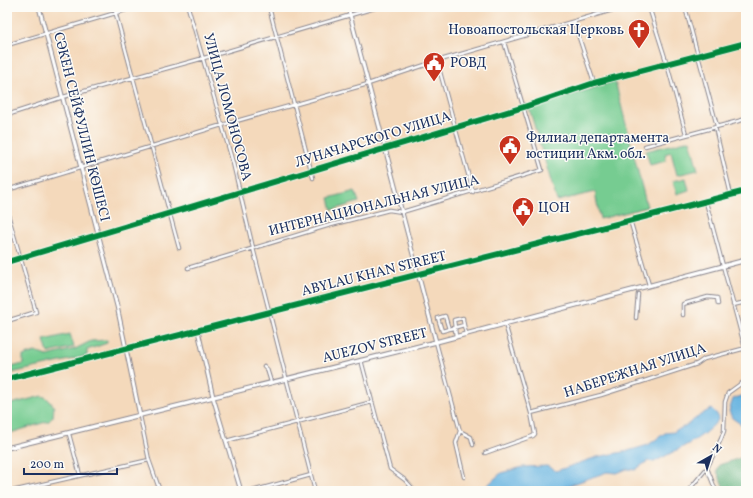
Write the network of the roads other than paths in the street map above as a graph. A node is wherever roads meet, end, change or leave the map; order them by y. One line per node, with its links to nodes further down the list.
1 (39, 7): 14 (street, СӘКЕН СЕЙФУЛЛИН КӨШЕСІ)
2 (114, 7): 11 (street)
3 (136, 7): 11 (street)
4 (188, 7): 20 (street, УЛИЦА ЛОМОНОСОВА)
5 (269, 7): 15 (street)
6 (348, 7): 12 (street)
7 (378, 7): 12 (street)
8 (623, 7): 13 (street)
9 (649, 7): 22 (street)
10 (685, 7): 19 (street)
11 (116, 13): 14 (street); 23 (street)
12 (350, 15): 15 (street); 25 (street)
13 (574, 22): 16 (street); 24 (street)
14 (46, 33): 18 (street); 26 (street, СӘКЕН СЕЙФУЛЛИН КӨШЕСІ)
15 (277, 37): 20 (street); 27 (street)
16 (504, 42): 21 (street); 28 (street)
17 (746, 43): 19 (street, ЛУНАЧАРСКОГО УЛИЦА)
18 (7, 45)
19 (699, 56): 22 (street, ЛУНАЧАРСКОГО УЛИЦА); 32 (street)
20 (204, 58): 23 (street); 31 (street, УЛИЦА ЛОМОНОСОВА)
21 (437, 61): 25 (street); 33 (street)
22 (667, 64): 24 (street, ЛУНАЧАРСКОГО УЛИЦА); 34 (street)
23 (133, 79): 26 (street); 36 (street)
24 (594, 83): 28 (street, ЛУНАЧАРСКОГО УЛИЦА)
25 (368, 84): 27 (street); 37 (street)
26 (62, 97): 29 (street); 38 (street, СӘКЕН СЕЙФУЛЛИН КӨШЕСІ)
27 (294, 105): 31 (street); 39 (street)
28 (524, 106): 33 (street, ЛУНАЧАРСКОГО УЛИЦА); 44 (street, ИНТЕРНАЦИОНАЛЬНАЯ УЛИЦА)
29 (7, 115)
30 (746, 119): 32 (street)
31 (222, 125): 36 (street); 43 (street, УЛИЦА ЛОМОНОСОВА)
32 (716, 126): 34 (street); 45 (street)
33 (455, 127): 37 (street, ЛУНАЧАРСКОГО УЛИЦА); 44 (street)
34 (686, 134): 35 (street)
35 (645, 146)
36 (152, 147): 38 (street); 49 (street)
37 (385, 148): 39 (street, ЛУНАЧАРСКОГО УЛИЦА); 48 (street)
38 (81, 168): 41 (street); 51 (street, СӘКЕН СЕЙФУЛЛИН КӨШЕСІ)
39 (311, 171): 40 (street); 43 (street, ЛУНАЧАРСКОГО УЛИЦА)
40 (313, 178)
41 (7, 190)
42 (746, 191): 45 (street, ABYLAU KHAN STREET)
43 (240, 192): 49 (street, ЛУНАЧАРСКОГО УЛИЦА); 53 (street, УЛИЦА ЛОМОНОСОВА)
44 (473, 192): 48 (street, ИНТЕРНАЦИОНАЛЬНАЯ УЛИЦА)
45 (731, 195): 46 (street, ABYLAU KHAN STREET)
46 (706, 202): 50 (street, ABYLAU KHAN STREET); 57 (street)
47 (7, 211): 54 (street)
48 (402, 212): 53 (street, ИНТЕРНАЦИОНАЛЬНАЯ УЛИЦА); 59 (street)
49 (169, 213): 51 (street, ЛУНАЧАРСКОГО УЛИЦА); 52 (street)
50 (630, 220): 59 (street, ABYLAU KHAN STREET); 60 (street)
51 (98, 235): 54 (street, ЛУНАЧАРСКОГО УЛИЦА); 78 (street, СӘКЕН СЕЙФУЛЛИН КӨШЕСІ)
52 (179, 248)
53 (253, 248): 58 (street, ИНТЕРНАЦИОНАЛЬНАЯ УЛИЦА); 65 (street, УЛИЦА ЛОМОНОСОВА)
54 (21, 258): 56 (street, ЛУНАЧАРСКОГО УЛИЦА); 68 (street)
55 (746, 260): 57 (main road, AUEZOV STREET)
56 (7, 262)
57 (722, 266): 60 (main road, AUEZOV STREET); 64 (street)
58 (188, 268)
59 (418, 275): 65 (street, ABYLAU KHAN STREET); 76 (street)
60 (649, 285): 69 (main road, AUEZOV STREET)
61 (638, 294): 67 (street)
62 (746, 302): 64 (street)
63 (718, 304): 66 (street)
64 (733, 305): 77 (street)
65 (270, 313): 73 (street, ABYLAU KHAN STREET); 83 (street, УЛИЦА ЛОМОНОСОВА)
66 (683, 315)
67 (636, 318)
68 (7, 321)
69 (505, 323): 74 (main road, AUEZOV STREET); 88 (street)
70 (464, 325): 71 (street); 71 (street); 74 (street)
71 (455, 328): 72 (street); 75 (street)
72 (449, 329): 72 (street)
73 (198, 331): 78 (street, ABYLAU KHAN STREET); 86 (street)
74 (466, 334): 75 (main road, AUEZOV STREET)
75 (456, 337): 76 (main road, AUEZOV STREET)
76 (436, 342): 80 (main road, AUEZOV STREET); 91 (street)
77 (745, 348): 79 (street); 88 (street, НАБЕРЕЖНАЯ УЛИЦА)
78 (125, 349): 82 (street, ABYLAU KHAN STREET); 89 (street, СӘКЕН СЕЙФУЛЛИН КӨШЕСІ)
79 (746, 352)
80 (361, 360): 83 (main road, AUEZOV STREET); 87 (street)
81 (264, 366): 85 (street)
82 (7, 379)
83 (286, 379): 85 (main road, AUEZOV STREET); 90 (street, УЛИЦА ЛОМОНОСОВА)
84 (746, 380): 98 (street)
85 (271, 382): 86 (main road, AUEZOV STREET)
86 (213, 397): 89 (main road, AUEZOV STREET); 93 (street)
87 (372, 402): 90 (street); 107 (street)
88 (530, 413): 96 (street)
89 (140, 416): 92 (main road, AUEZOV STREET); 97 (street)
90 (298, 423): 93 (street); 100 (street, УЛИЦА ЛОМОНОСОВА)
91 (460, 431): 94 (street); 101 (street)
92 (69, 434): 95 (main road, AUEZOV STREET); 99 (street)
93 (226, 441): 104 (street)
94 (473, 445)
95 (7, 448)
96 (484, 453)
97 (148, 460): 99 (street); 103 (street)
98 (708, 468): 108 (street); 109 (street)
99 (80, 475): 102 (street)
100 (311, 475): 105 (street); 106 (street, УЛИЦА ЛОМОНОСОВА)
101 (464, 477)
102 (12, 491)
103 (160, 491)
104 (240, 491)
105 (252, 491)
106 (315, 491)
107 (415, 491)
108 (688, 491)
109 (716, 491)

